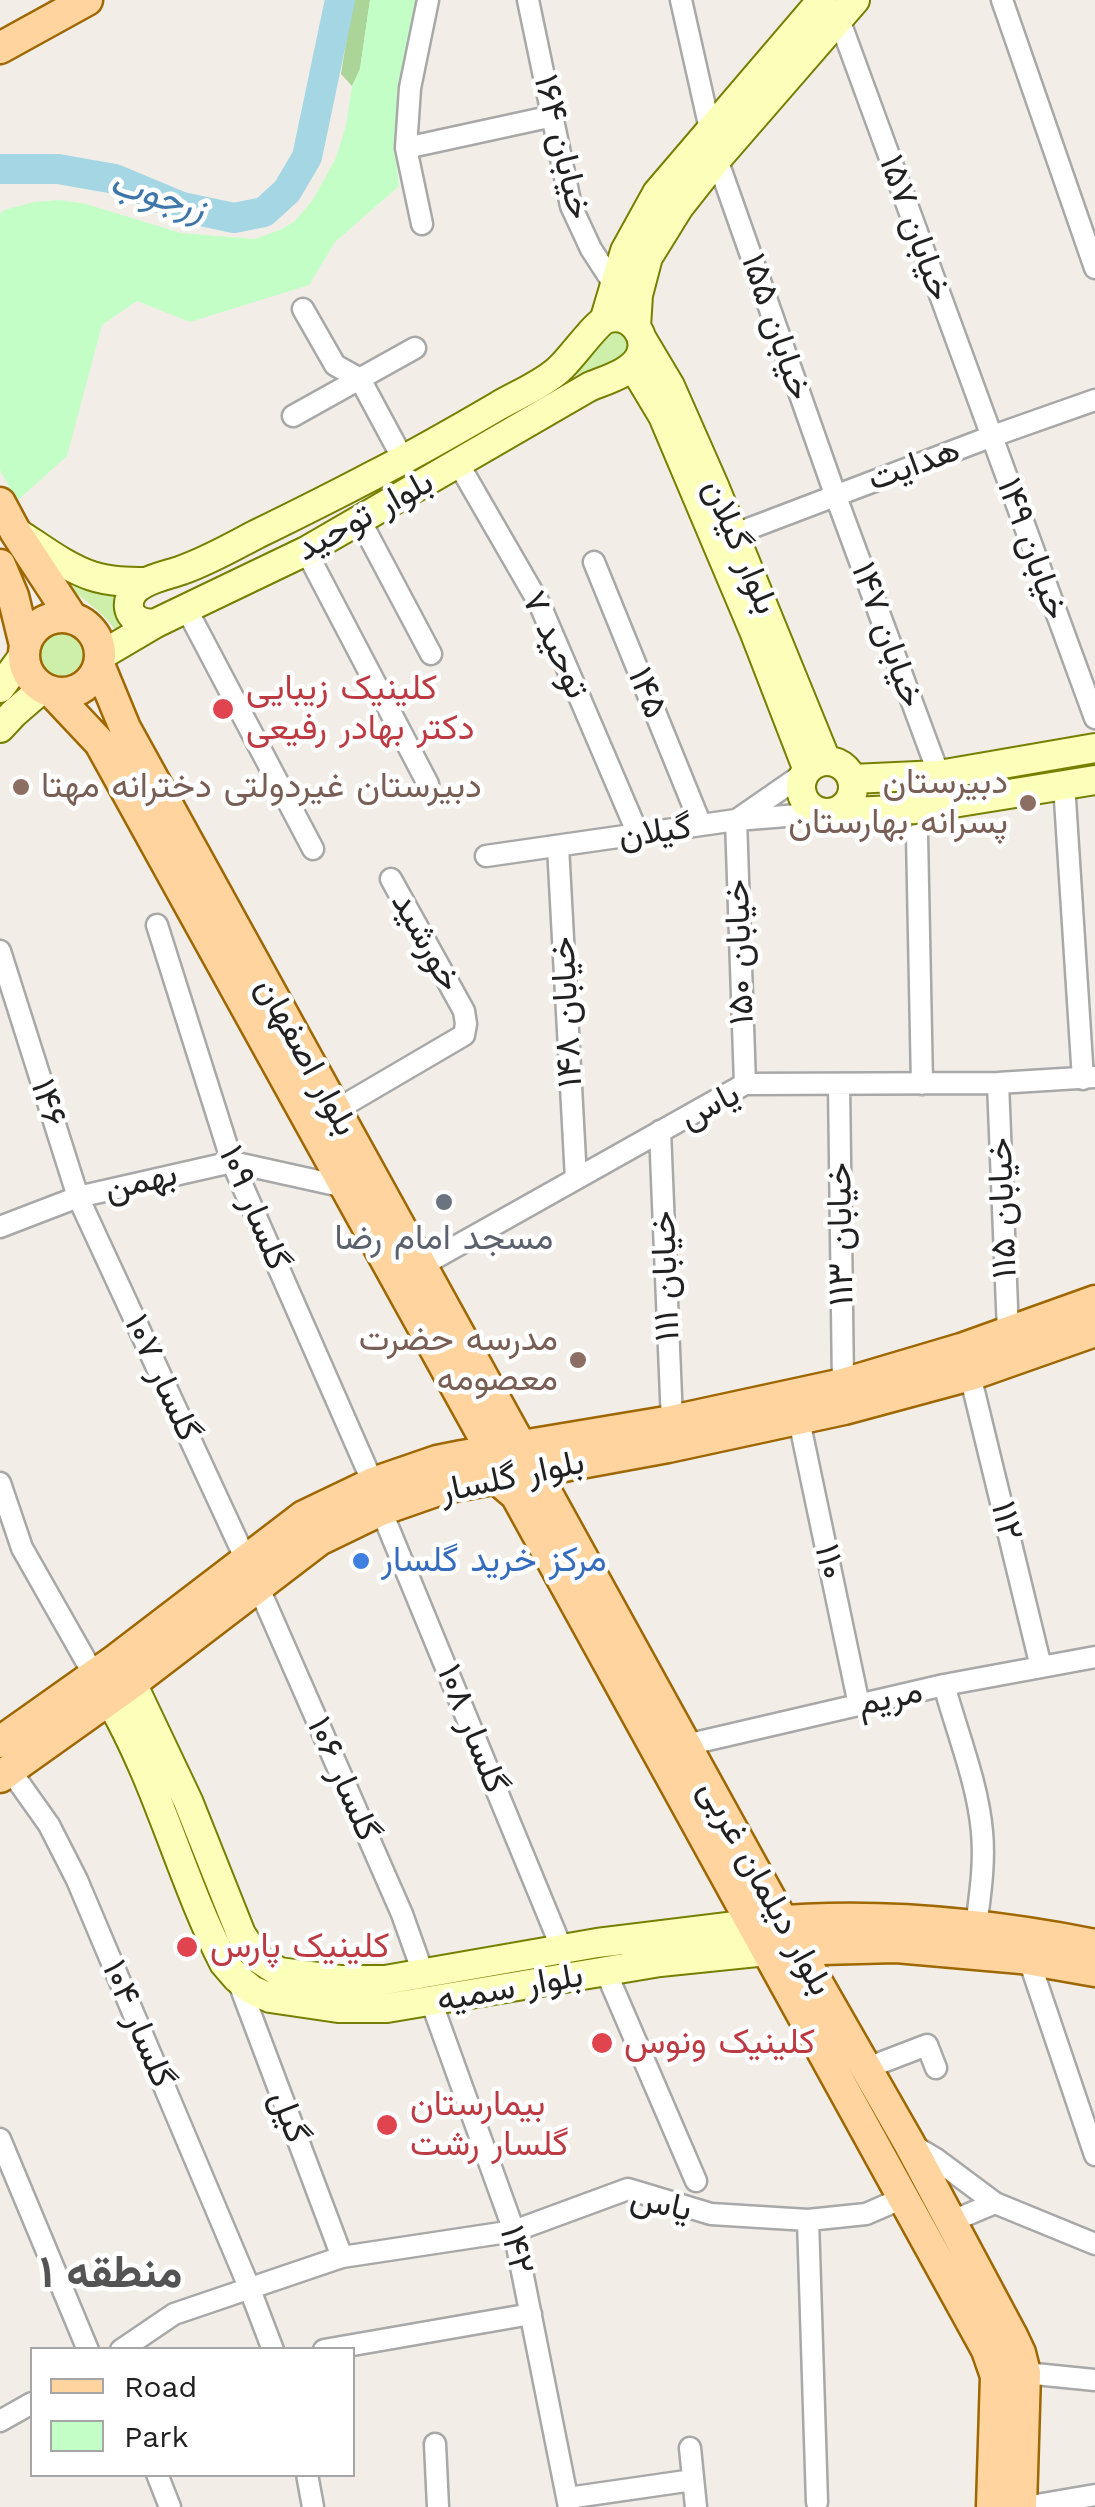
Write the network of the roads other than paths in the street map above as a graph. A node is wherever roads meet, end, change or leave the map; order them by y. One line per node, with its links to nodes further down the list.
1 (87, 0): 7 (main road)
2 (428, 0): 10 (street)
3 (528, 0): 8 (street, ۱۶۴ خیابان)
4 (681, 0): 9 (street)
5 (1002, 0): 13 (street)
6 (839, 6): 9 (main road); 11 (main road); 22 (street, خیابان ۱۵۷)
7 (0, 48)
8 (553, 116): 10 (street); 14 (street, ۱۶۴ خیابان)
9 (710, 129): 14 (main road)
10 (406, 148): 12 (street)
11 (717, 159): 18 (main road); 25 (street, خیابان ۱۵۵)
12 (422, 224)
13 (1095, 268)
14 (615, 286): 16 (main road)
15 (303, 309): 19 (street)
16 (605, 318): 18 (main road); 23 (main road, بلوار توحید)
17 (415, 348): 19 (street)
18 (634, 351): 24 (main road, بلوار توحید); 29 (main road, بلوار گیلان); 44 (main road, بلوار گیلان)
19 (360, 378): 21 (street); 23 (street)
20 (1095, 400): 22 (street, هدایت)
21 (293, 416)
22 (990, 436): 25 (street, هدایت); 42 (street, خیابان ۱۴۹)
23 (403, 459): 33 (main road, بلوار توحید)
24 (458, 463): 27 (main road, بلوار توحید); 53 (street, توحید ۷)
25 (835, 494): 29 (street, هدایت); 45 (street, خیابان ۱۴۷)
26 (0, 503): 28 (main road)
27 (360, 520): 30 (main road, بلوار توحید); 38 (street)
28 (15, 531): 33 (main road); 35 (main road)
29 (735, 534): 44 (main road, بلوار گیلان)
30 (306, 550): 34 (main road, بلوار توحید); 48 (street)
31 (594, 562): 52 (street, ۱۴۵)
32 (0, 564): 37 (main road)
33 (143, 585): 36 (main road)
34 (186, 608): 36 (main road, بلوار توحید); 56 (street)
35 (72, 618): 37 (main road); 39 (main road)
36 (156, 623): 39 (main road, بلوار توحید)
37 (24, 650): 40 (main road); 41 (main road)
38 (431, 654)
39 (100, 660): 40 (main road); 61 (main road, بلوار اصفهان)
40 (47, 690): 41 (main road); 61 (main road, بلوار اصفهان)
41 (3, 706)
42 (1095, 718)
43 (1095, 748): 45 (main road)
44 (812, 768): 46 (main road); 50 (main road); 51 (street)
45 (939, 774): 46 (main road)
46 (852, 779): 50 (main road)
47 (1095, 780): 49 (main road)
48 (428, 784)
49 (1064, 784): 50 (main road); 62 (street)
50 (827, 813): 51 (street, گیلان)
51 (736, 820): 52 (street, گیلان); 64 (street, خیابان ۱۵۰)
52 (700, 825): 53 (street, گیلان)
53 (638, 834): 55 (street, گیلان)
54 (917, 835): 66 (street)
55 (558, 846): 57 (street, گیلان); 70 (street, خیابان ۱۴۸)
56 (313, 849)
57 (486, 856)
58 (391, 879): 67 (street, خورشید)
59 (157, 925): 69 (street, گلسار ۱۰۹)
60 (0, 951): 72 (street, ۱۴۶)
61 (286, 1050): 67 (main road, بلوار اصفهان); 71 (main road, بلوار اصفهان)
62 (1089, 1078): 63 (street, یاس)
63 (998, 1083): 66 (street, یاس); 76 (street, خیابان ۱۱۵)
64 (745, 1084): 65 (street, یاس); 68 (street, یاس)
65 (839, 1084): 66 (street, یاس); 79 (street, خیابان ۱۱۳)
66 (922, 1084)
67 (336, 1110): 74 (main road, بلوار اصفهان)
68 (660, 1132): 70 (street, یاس); 81 (street, خیابان ۱۱۱)
69 (232, 1162): 71 (street, بهمن); 72 (street, بهمن); 84 (street, گلسار ۱۰۹)
70 (576, 1179): 74 (street, یاس)
71 (345, 1187): 82 (main road, بلوار اصفهان)
72 (78, 1196): 73 (street, بهمن); 85 (street, گلسار ۱۰۷)
73 (0, 1228)
74 (421, 1266): 82 (main road, بلوار اصفهان)
75 (1095, 1302): 76 (main road, بلوار گلسار)
76 (1008, 1332): 79 (main road, بلوار گلسار)
77 (1095, 1332): 78 (main road, بلوار گلسار)
78 (970, 1375): 80 (main road, بلوار گلسار); 87 (street, ۱۱۲)
79 (843, 1384): 81 (main road, بلوار گلسار)
80 (798, 1420): 82 (main road, بلوار گلسار); 90 (street, ۱۱۰)
81 (672, 1422): 82 (main road, بلوار گلسار)
82 (511, 1461): 84 (main road, بلوار گلسار); 91 (main road, بلوار دیلمان غربی); 95 (main road, بلوار دیلمان غربی)
83 (0, 1483): 88 (street)
84 (377, 1496): 85 (main road, بلوار گلسار); 99 (street, گلسار ۱۰۸)
85 (252, 1573): 88 (main road, بلوار گلسار); 102 (street, گلسار ۱۰۶)
86 (1095, 1657): 87 (street, مریم)
87 (1041, 1667): 89 (street, مریم)
88 (113, 1679): 92 (main road, بلوار گلسار); 102 (main road, بلوار سمیه); 103 (main road)
89 (944, 1685): 90 (street, مریم); 94 (street)
90 (859, 1705): 91 (street, مریم)
91 (686, 1745): 93 (main road, بلوار دیلمان غربی)
92 (3, 1763): 119 (street, گلسار ۱۰۴)
93 (783, 1922): 94 (main road, بلوار سمیه); 95 (main road, بلوار سمیه); 97 (main road, بلوار دیلمان غربی)
94 (976, 1927): 96 (main road, بلوار سمیه)
95 (760, 1938): 97 (main road, بلوار سمیه); 99 (main road, بلوار سمیه); 101 (main road, بلوار سمیه); 110 (main road, بلوار دیلمان غربی)
96 (1095, 1944)
97 (798, 1949): 98 (main road, بلوار سمیه); 105 (main road, بلوار دیلمان غربی)
98 (1029, 1960): 100 (main road, بلوار سمیه); 109 (street)
99 (565, 1963): 101 (main road, بلوار سمیه); 102 (main road, بلوار سمیه); 104 (main road, بلوار سمیه)
100 (1095, 1971)
101 (606, 1972): 111 (street)
102 (423, 1974): 104 (main road)
103 (236, 1978): 104 (main road, بلوار سمیه); 118 (street, گیل)
104 (431, 2001): 116 (street, ۱۴۲)
105 (867, 2068): 106 (street); 108 (main road, بلوار دیلمان غربی)
106 (936, 2068)
107 (0, 2139): 121 (street)
108 (910, 2144): 110 (main road); 113 (street); 115 (main road, بلوار دیلمان غربی)
109 (1095, 2154)
110 (882, 2159): 112 (main road, بلوار دیلمان غربی)
111 (696, 2181)
112 (903, 2198): 114 (street, یاس); 141 (main road, بلوار دیلمان غربی)
113 (995, 2203): 115 (street); 117 (street)
114 (808, 2220): 116 (street, یاس); 136 (street)
115 (950, 2222): 125 (main road, بلوار دیلمان غربی)
116 (514, 2230): 118 (street, یاس); 120 (street, ۱۴۲)
117 (1095, 2244)
118 (342, 2257): 119 (street, یاس)
119 (249, 2287): 122 (street, یاس); 123 (street, گلسار ۱۰۴)
120 (531, 2314): 124 (street); 135 (street, ۱۴۲)
121 (87, 2347)
122 (125, 2347)
123 (272, 2347)
124 (341, 2347)
125 (1025, 2372): 126 (street); 142 (main road, بلوار دیلمان غربی)
126 (1095, 2380)
127 (30, 2404): 128 (street)
128 (0, 2421)
129 (436, 2444): 139 (street)
130 (690, 2448): 133 (street)
131 (158, 2477): 137 (street)
132 (307, 2477): 138 (street)
133 (693, 2480): 135 (street); 140 (street)
134 (1095, 2494): 142 (street)
135 (569, 2502)
136 (817, 2502)
137 (170, 2507)
138 (312, 2507)
139 (438, 2507)
140 (696, 2507)
141 (992, 2507)
142 (1023, 2507)

